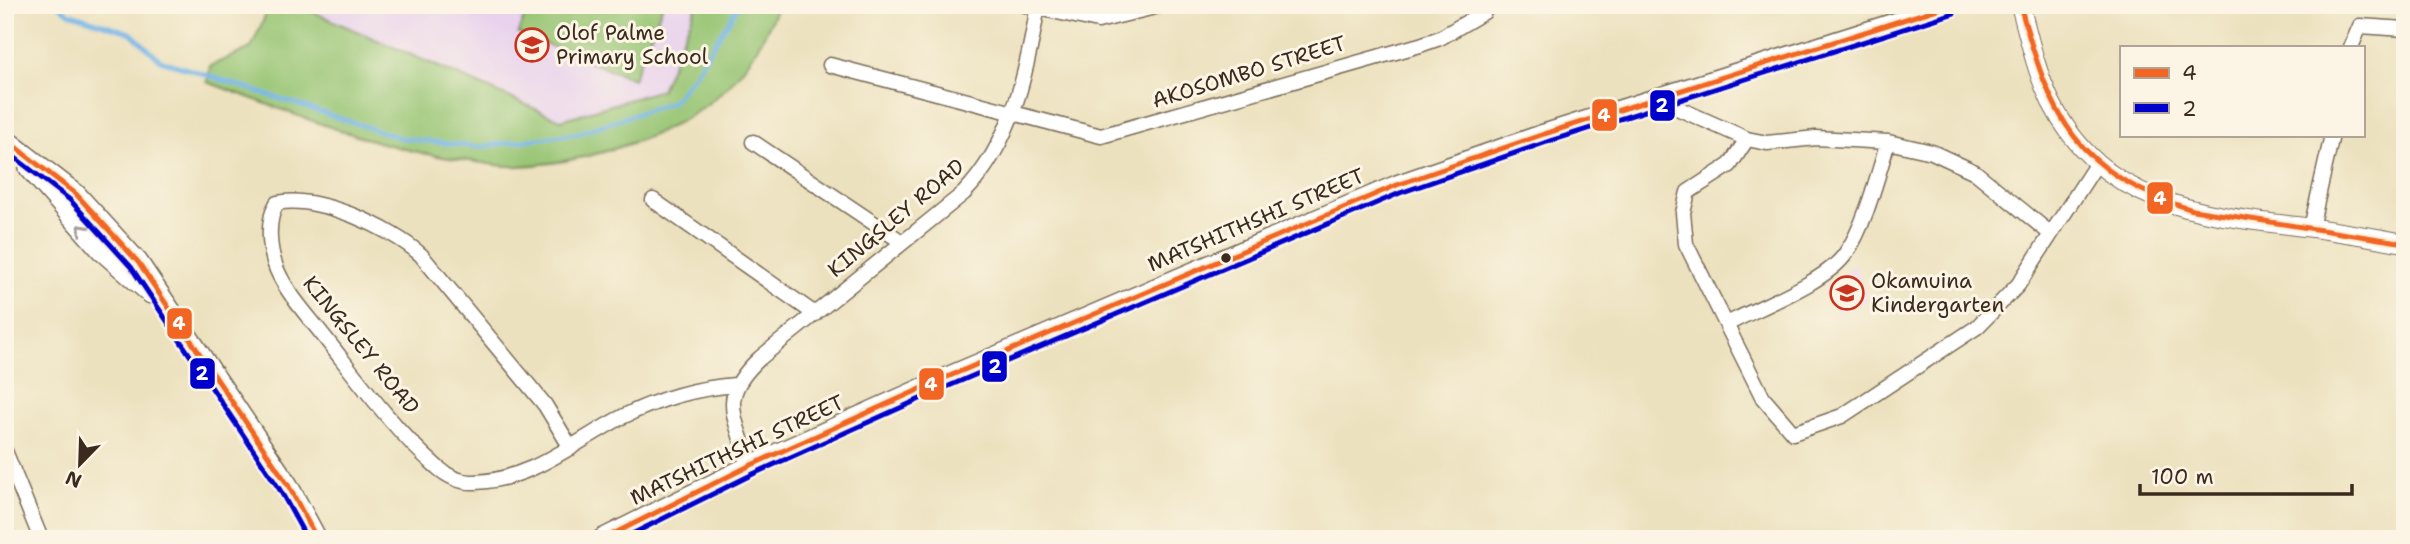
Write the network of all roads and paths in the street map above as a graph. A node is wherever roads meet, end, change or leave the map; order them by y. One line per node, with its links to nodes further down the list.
1 (1163, 5): 5 (street)
2 (1488, 5): 10 (street, AKOSOMBO STREET)
3 (1951, 5): 9 (main road, MATSHITHSHI STREET)
4 (2020, 5): 16 (street)
5 (1033, 6): 10 (street, KINGSLEY ROAD)
6 (2405, 29): 7 (street)
7 (2351, 46)
8 (830, 65): 10 (street, AKOSOMBO STREET)
9 (1657, 99): 12 (street); 27 (main road, MATSHITHSHI STREET)
10 (1012, 114): 20 (street, KINGSLEY ROAD)
11 (2332, 136): 18 (street)
12 (1747, 139): 15 (street); 23 (street)
13 (5, 140): 29 (main road)
14 (753, 142): 20 (street)
15 (1888, 142): 19 (street); 23 (street)
16 (2097, 163): 18 (street); 19 (street)
17 (653, 201): 22 (street)
18 (2311, 228): 21 (street)
19 (2051, 234): 23 (street)
20 (902, 242): 22 (street, KINGSLEY ROAD)
21 (2405, 243)
22 (815, 314): 24 (street, KINGSLEY ROAD)
23 (1727, 324)
24 (736, 385): 25 (street, KINGSLEY ROAD); 27 (street)
25 (571, 448): 25 (street, KINGSLEY ROAD)
26 (5, 451): 28 (street)
27 (749, 466): 30 (main road, MATSHITHSHI STREET)
28 (41, 539)
29 (317, 539)
30 (602, 539)

